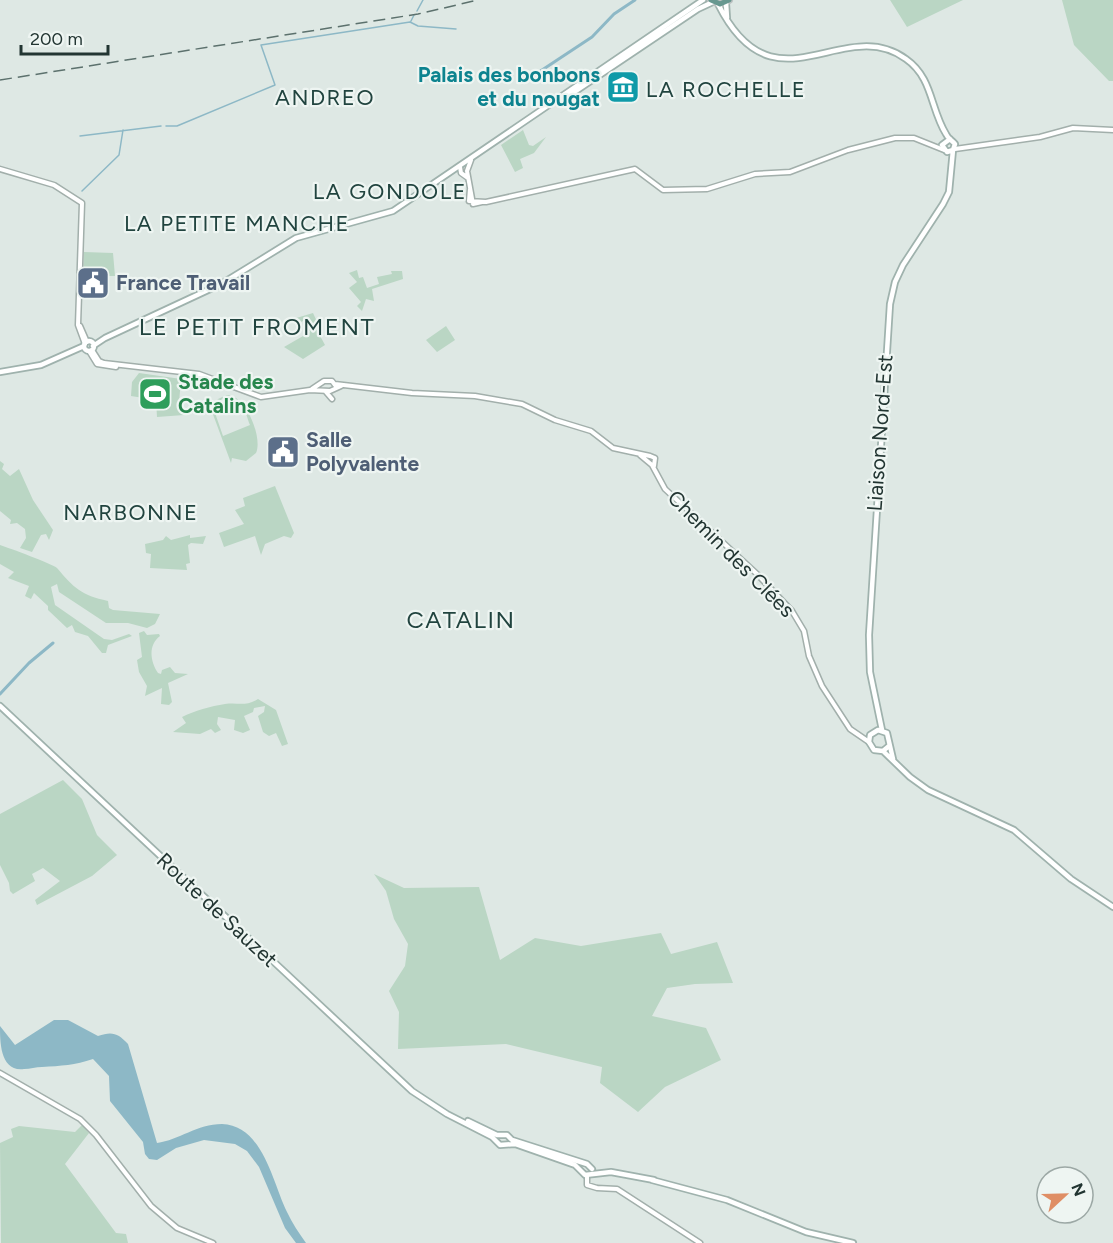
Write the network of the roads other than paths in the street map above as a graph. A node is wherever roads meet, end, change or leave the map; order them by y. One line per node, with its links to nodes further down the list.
1 (703, 0): 5 (main road)
2 (727, 1): 3 (main road); 4 (main road)
3 (714, 2): 4 (main road); 5 (main road)
4 (727, 21): 7 (main road)
5 (533, 117): 8 (main road)
6 (1113, 130): 7 (street)
7 (949, 146): 12 (street); 20 (main road, Liaison Nord-Est)
8 (471, 160): 9 (main road); 11 (street)
9 (461, 168): 11 (street); 12 (street); 13 (main road)
10 (0, 169): 13 (street)
11 (467, 171): 12 (street)
12 (469, 179)
13 (88, 346): 14 (main road); 17 (street)
14 (0, 372)
15 (322, 384): 16 (street); 17 (street); 18 (street)
16 (334, 388): 18 (street); 18 (street); 23 (street, Chemin des Clées)
17 (310, 390): 18 (street)
18 (324, 391)
19 (0, 706): 30 (main road, Route de Sauzet)
20 (877, 717): 21 (main road, Liaison Nord-Est); 22 (main road, Liaison Nord-Est)
21 (882, 730): 22 (main road); 25 (main road)
22 (872, 733): 23 (street); 24 (main road)
23 (856, 734): 24 (street, Chemin des Clées)
24 (869, 742): 26 (main road)
25 (889, 746): 26 (main road); 27 (main road)
26 (883, 751): 27 (main road)
27 (894, 760): 28 (main road)
28 (1113, 907)
29 (0, 1073): 34 (street)
30 (498, 1138): 31 (main road); 31 (main road)
31 (509, 1141): 32 (main road)
32 (581, 1167): 33 (main road); 33 (main road)
33 (589, 1173): 35 (street); 36 (main road)
34 (213, 1243)
35 (700, 1243)
36 (853, 1243)

